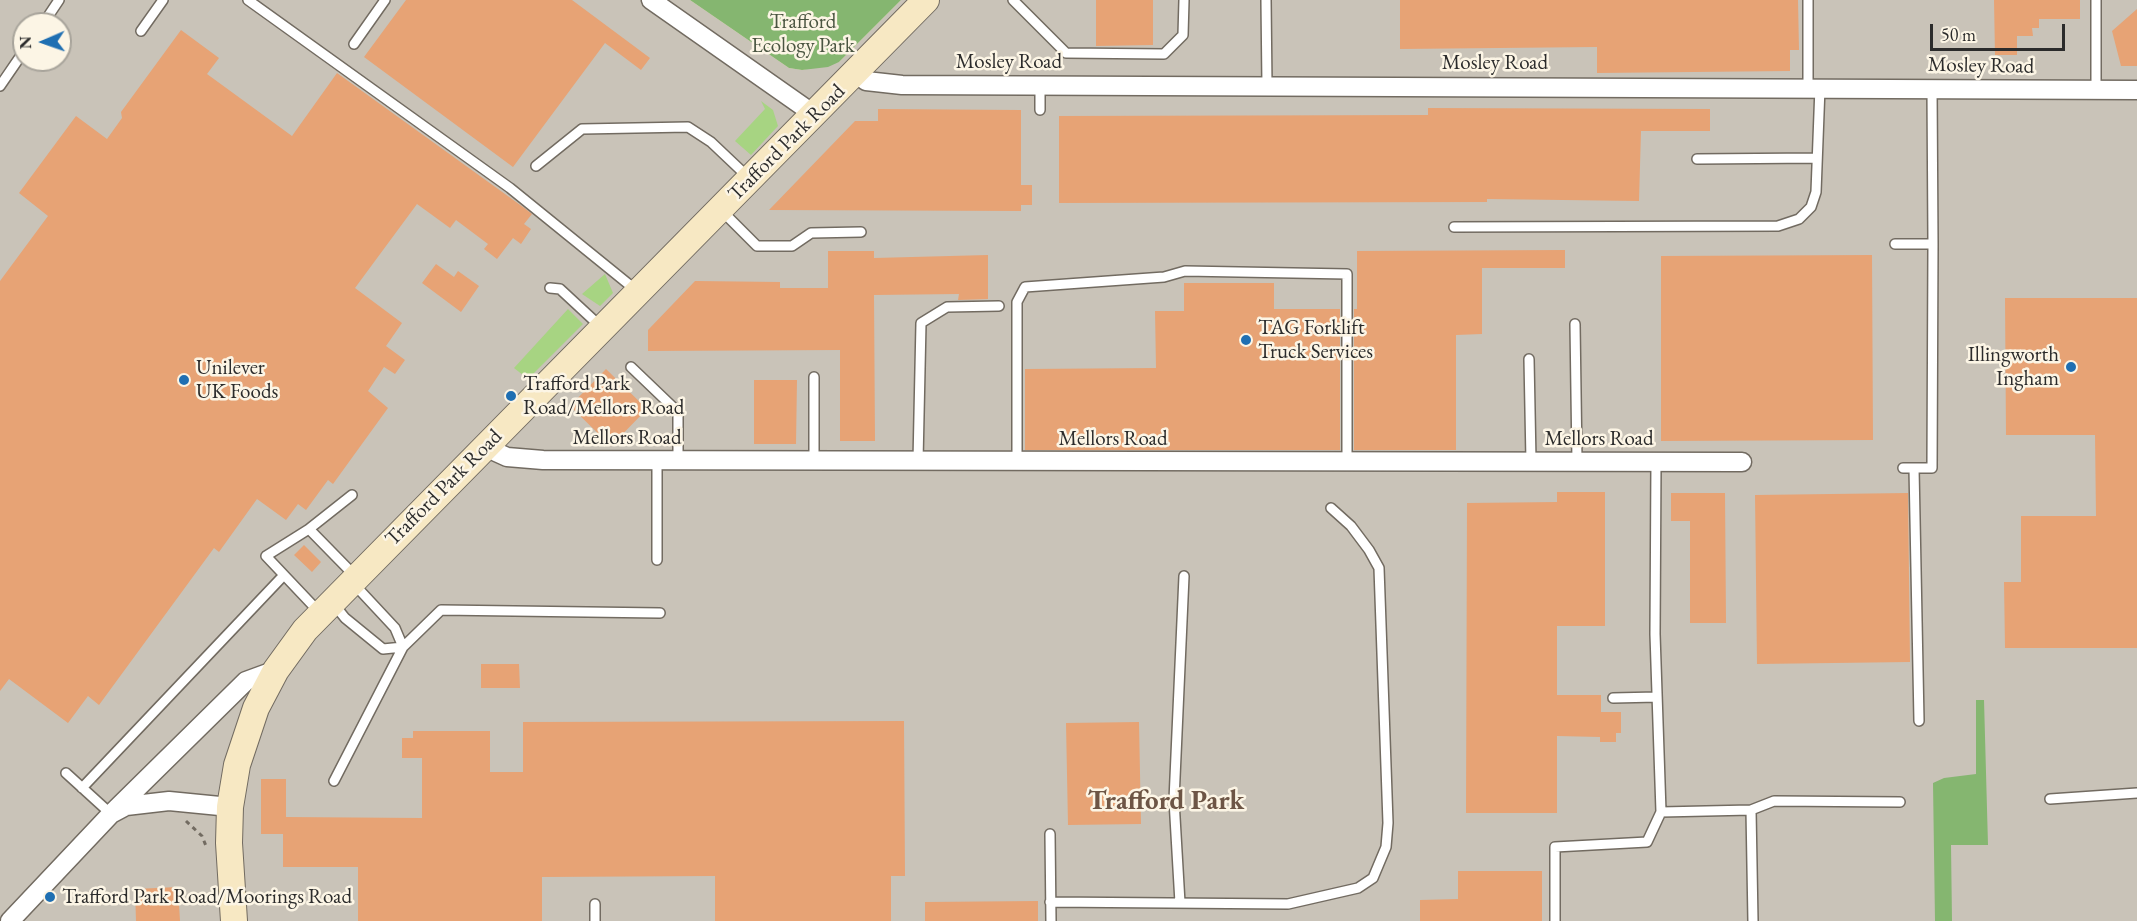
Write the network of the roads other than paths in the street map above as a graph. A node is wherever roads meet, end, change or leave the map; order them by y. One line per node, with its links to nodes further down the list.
1 (163, 0): 11 (lane)
2 (248, 0): 34 (lane)
3 (385, 0): 12 (lane)
4 (651, 0): 23 (street)
5 (926, 0): 14 (street, Trafford Park Road)
6 (1013, 0): 7 (lane)
7 (1184, 0)
8 (1266, 0): 16 (lane)
9 (1808, 0): 18 (lane)
10 (2096, 0): 20 (lane)
11 (141, 31)
12 (354, 44)
13 (12, 68): 17 (lane)
14 (856, 73): 15 (street, Mosley Road); 23 (street, Trafford Park Road)
15 (1040, 84): 16 (street, Mosley Road); 22 (lane)
16 (1267, 85): 18 (street, Mosley Road)
17 (0, 86)
18 (1814, 87): 19 (street, Mosley Road); 24 (lane)
19 (1932, 88): 20 (street, Mosley Road); 32 (lane)
20 (2096, 89): 21 (street, Mosley Road)
21 (2137, 90)
22 (1040, 110)
23 (815, 115): 27 (street, Trafford Park Road)
24 (1817, 158): 25 (lane); 29 (lane)
25 (1697, 159)
26 (537, 166): 27 (lane)
27 (751, 179): 28 (street, Trafford Park Road)
28 (721, 210): 30 (lane); 34 (street, Trafford Park Road)
29 (1454, 227)
30 (861, 232)
31 (1895, 244): 32 (lane)
32 (1933, 244): 53 (lane)
33 (550, 288): 37 (lane)
34 (639, 293): 37 (street, Trafford Park Road)
35 (999, 306): 45 (lane)
36 (1575, 324): 48 (lane)
37 (603, 328): 41 (street, Trafford Park Road)
38 (1529, 359): 47 (lane)
39 (631, 367): 43 (lane)
40 (814, 377): 44 (lane)
41 (489, 443): 42 (street, Mellors Road); 60 (street, Trafford Park Road)
42 (657, 461): 43 (street, Mellors Road); 57 (lane)
43 (678, 461): 44 (street, Mellors Road)
44 (814, 461): 45 (street, Mellors Road)
45 (918, 461): 46 (street, Mellors Road)
46 (1017, 461): 50 (street, Mellors Road); 50 (lane)
47 (1531, 461): 48 (street, Mellors Road); 50 (street, Mellors Road)
48 (1577, 461): 49 (street, Mellors Road)
49 (1656, 461): 51 (street, Mellors Road); 65 (lane)
50 (1347, 462)
51 (1742, 462)
52 (1903, 468): 53 (lane)
53 (1914, 468): 67 (lane)
54 (352, 495): 56 (lane)
55 (1331, 508): 80 (lane)
56 (309, 529): 58 (lane); 60 (lane)
57 (657, 560)
58 (284, 575): 61 (lane); 70 (lane)
59 (1184, 576): 80 (lane)
60 (354, 579): 61 (street, Trafford Park Road); 63 (lane)
61 (326, 608): 63 (lane); 64 (street, Trafford Park Road)
62 (660, 613): 63 (lane)
63 (403, 647): 69 (lane)
64 (276, 670): 74 (street, Trafford Park Road); 77 (street)
65 (1656, 697): 66 (lane); 76 (lane)
66 (1612, 698)
67 (1919, 721)
68 (66, 773): 70 (lane)
69 (334, 781)
70 (82, 788): 77 (lane)
71 (2137, 793): 72 (lane)
72 (2050, 799)
73 (1900, 802): 75 (lane)
74 (230, 807): 77 (street); 83 (street, Trafford Park Road)
75 (1752, 810): 76 (lane); 87 (lane)
76 (1661, 812): 86 (lane)
77 (111, 814): 82 (street)
78 (1050, 834): 79 (lane)
79 (1050, 902): 80 (lane); 85 (lane)
80 (1180, 903)
81 (595, 904): 84 (lane)
82 (10, 921)
83 (234, 921)
84 (595, 921)
85 (1050, 921)
86 (1555, 921)
87 (1753, 921)

